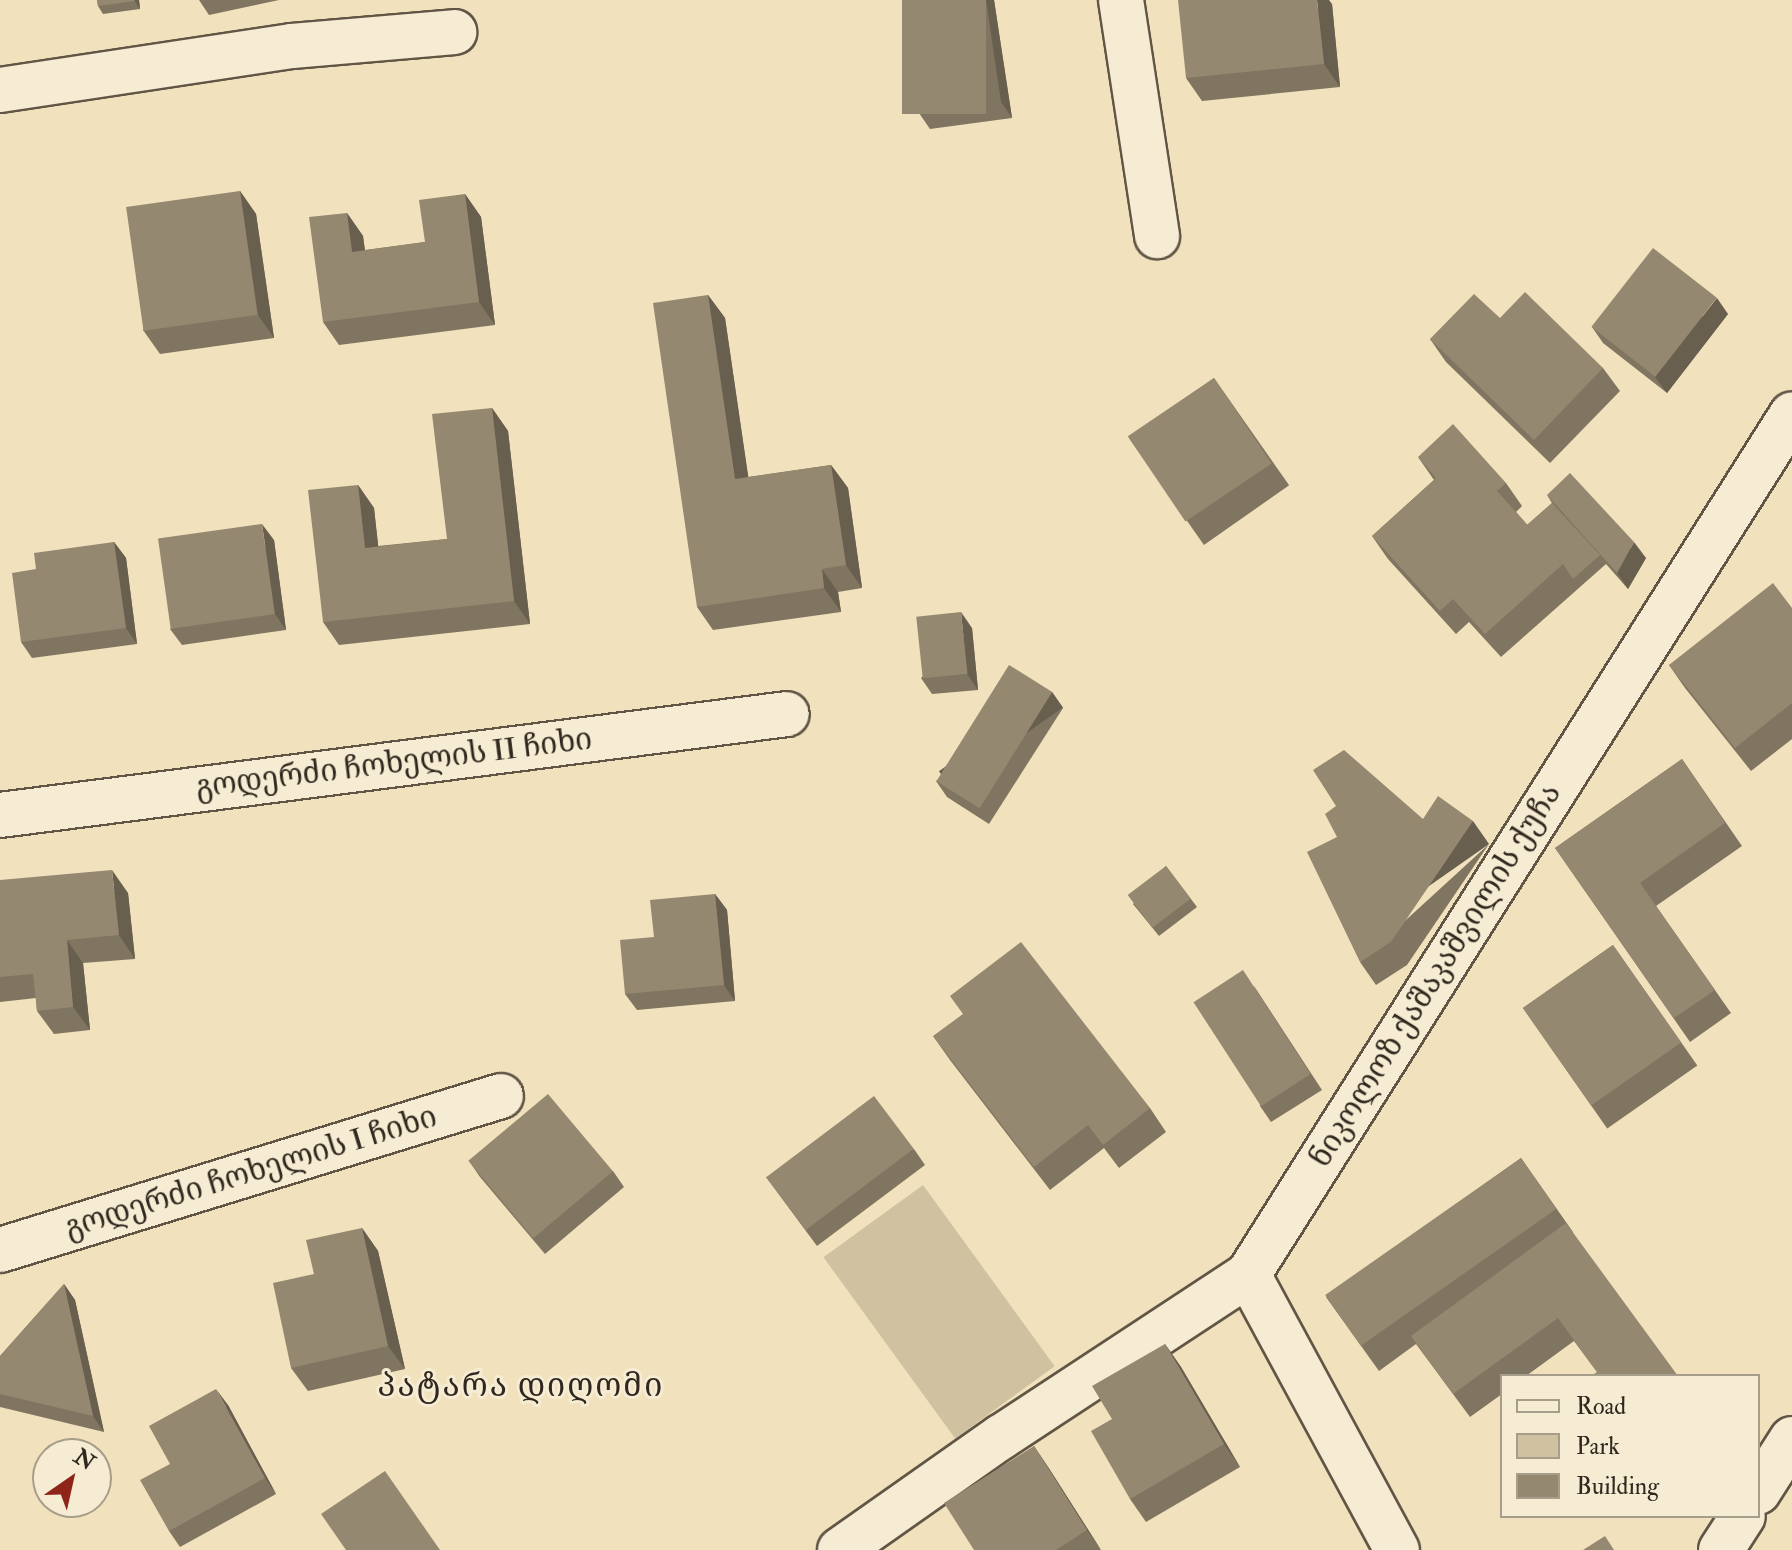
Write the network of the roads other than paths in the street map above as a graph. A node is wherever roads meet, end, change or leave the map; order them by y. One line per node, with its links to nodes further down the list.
1 (1121, 0): 4 (street)
2 (454, 32): 3 (street)
3 (0, 90)
4 (1157, 236)
5 (1792, 414): 10 (street, ნიკოლოზ ქაშაკაშვილის ქუჩა)
6 (787, 714): 7 (street, გოდერძი ჩოხელის II ჩიხი)
7 (0, 815)
8 (501, 1096): 9 (street, გოდერძი ჩოხელის I ჩიხი)
9 (0, 1250)
10 (1248, 1275): 14 (street); 15 (street)
11 (1792, 1439): 12 (street)
12 (1760, 1489)
13 (1742, 1518): 16 (street)
14 (840, 1550)
15 (1397, 1550)
16 (1721, 1550)

